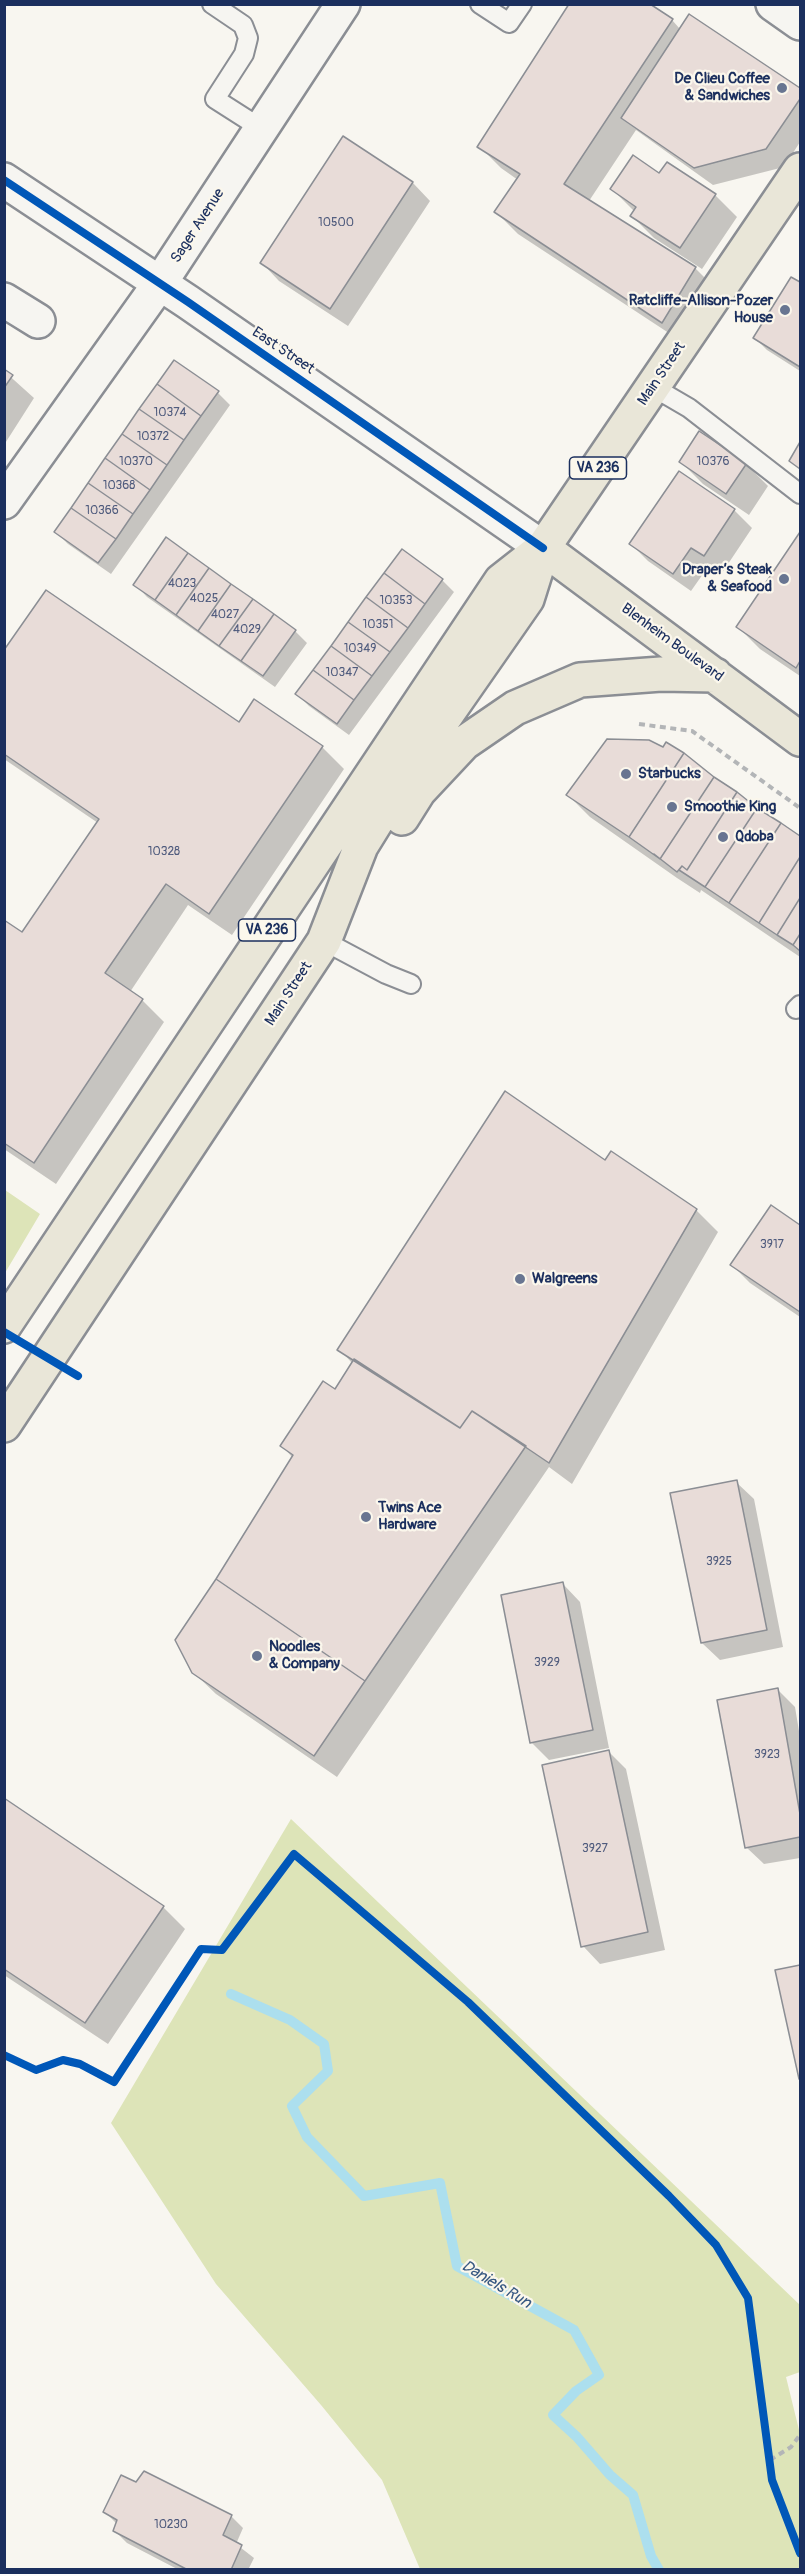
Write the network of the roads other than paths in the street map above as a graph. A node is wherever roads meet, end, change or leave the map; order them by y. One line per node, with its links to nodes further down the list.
1 (213, 4): 7 (lane)
2 (480, 4): 3 (lane)
3 (522, 4)
4 (773, 4): 6 (street)
5 (338, 6): 7 (street, Sager Avenue)
6 (801, 23)
7 (262, 129): 10 (street, Sager Avenue)
8 (801, 170): 13 (main road, Main Street / VA 236)
9 (4, 180): 10 (street, East Street)
10 (160, 283): 15 (street, Sager Avenue); 16 (street, East Street)
11 (4, 300): 12 (street)
12 (38, 321)
13 (653, 387): 14 (lane); 16 (main road, Main Street / VA 236)
14 (801, 494)
15 (4, 502)
16 (543, 548): 17 (main road, Blenheim Boulevard); 19 (main road, Main Street); 21 (main road, Main Street / VA 236)
17 (716, 675): 18 (main road, Blenheim Boulevard); 19 (main road)
18 (801, 739)
19 (324, 942): 20 (lane); 22 (main road, Main Street)
20 (411, 984)
21 (4, 1326)
22 (4, 1425)

